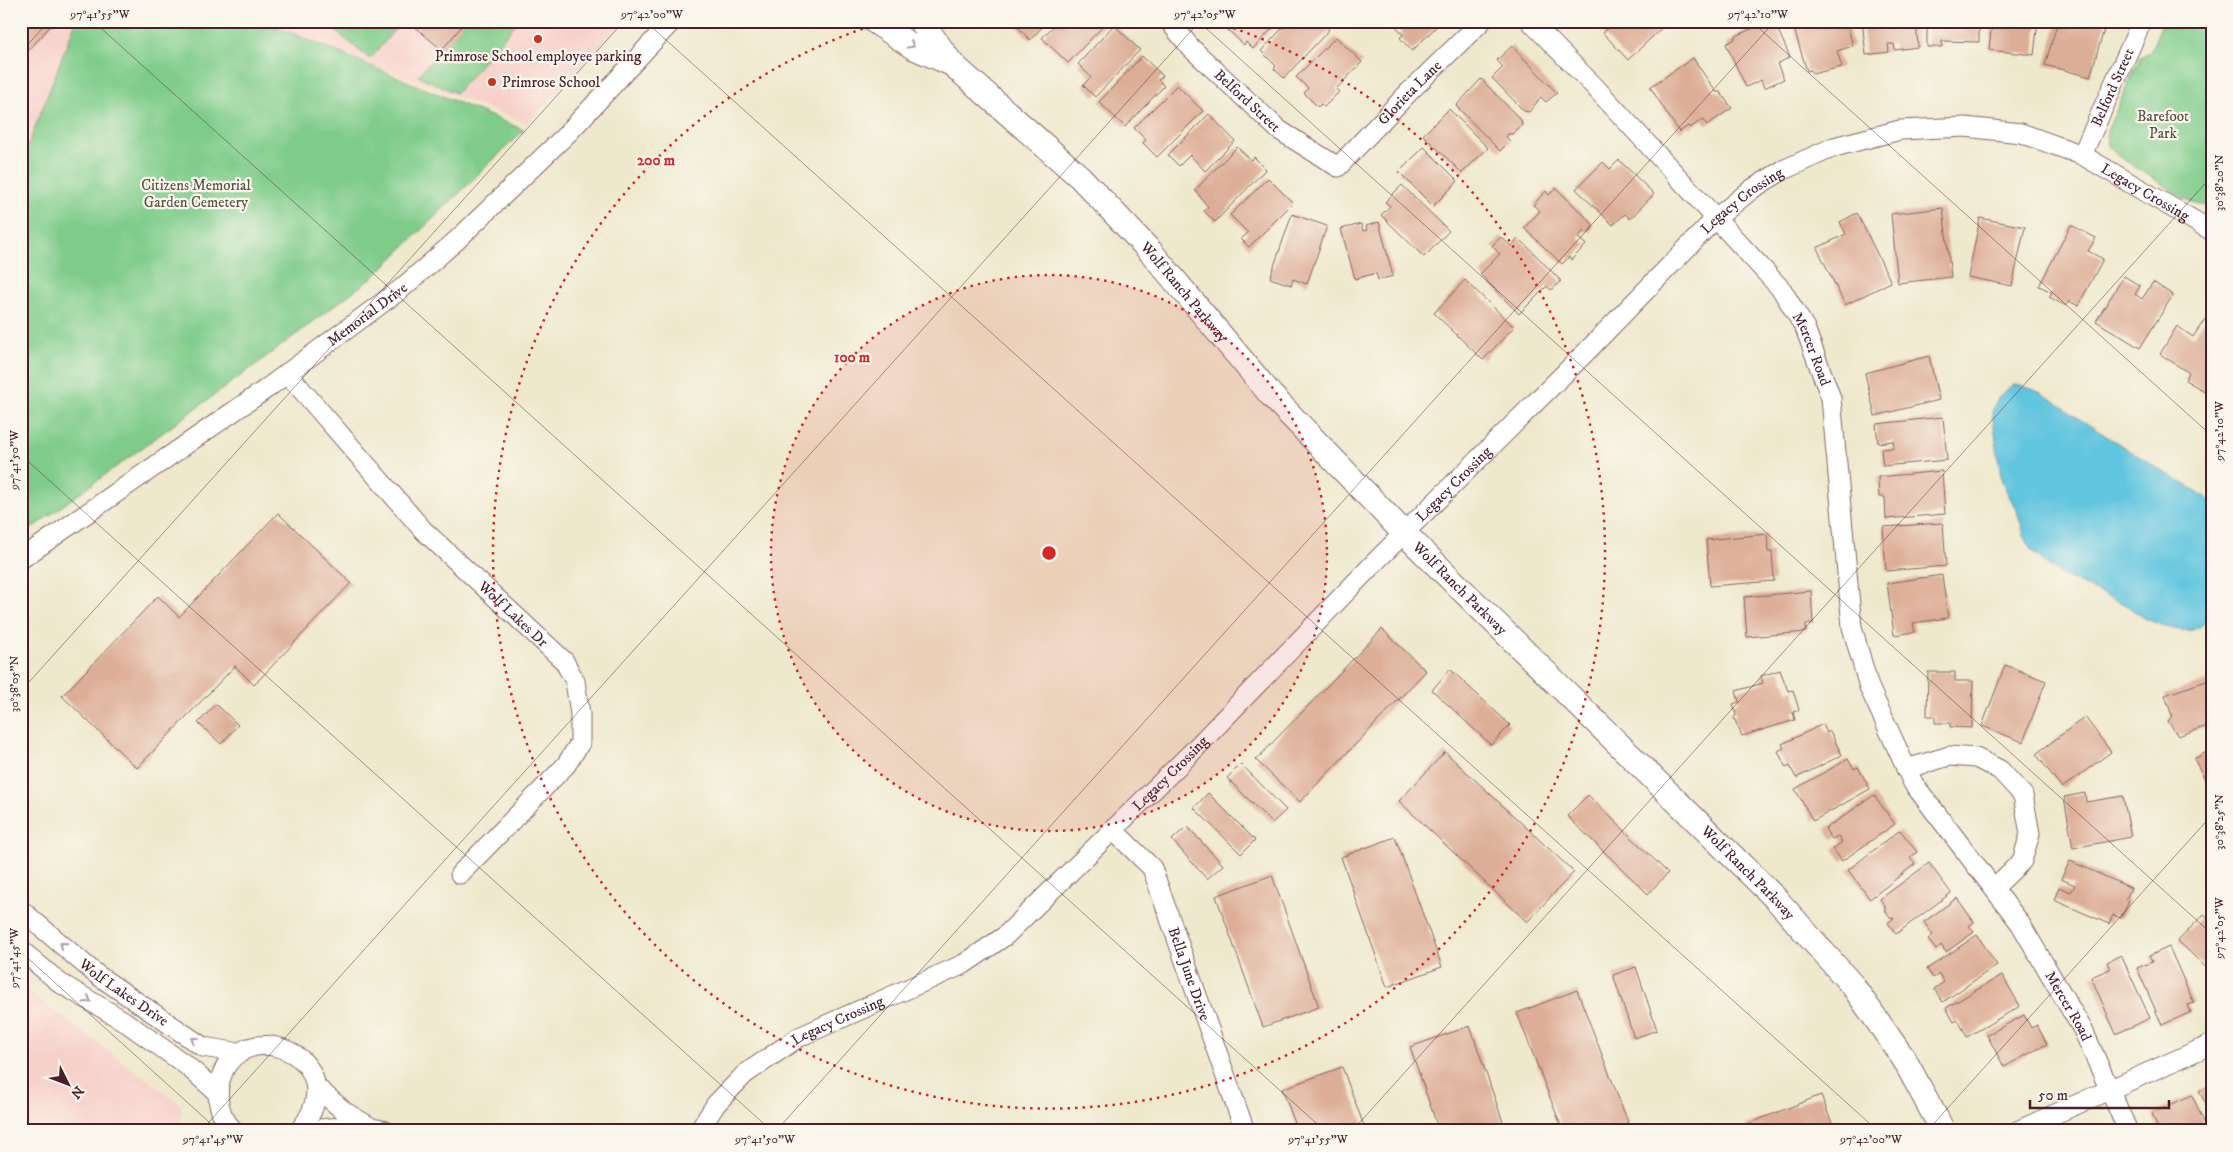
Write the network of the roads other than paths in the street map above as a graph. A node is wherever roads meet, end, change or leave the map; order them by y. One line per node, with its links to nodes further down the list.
1 (672, 21): 13 (street, Memorial Drive)
2 (874, 21): 8 (street, Wolf Ranch Parkway, one-way to 8)
3 (921, 21): 8 (street, Wolf Ranch Parkway)
4 (1170, 21): 10 (street, Belford Street)
5 (1482, 21): 10 (street, Glorieta Lane)
6 (1530, 21): 11 (street, Mercer Road)
7 (2142, 21): 9 (street, Belford Street)
8 (952, 64): 14 (street, Wolf Ranch Parkway)
9 (2082, 155): 11 (street, Legacy Crossing); 12 (street, Legacy Crossing)
10 (1338, 167)
11 (1715, 219): 14 (street, Legacy Crossing); 16 (street, Mercer Road)
12 (2212, 231)
13 (287, 373): 15 (street, Memorial Drive); 18 (street, Wolf Lakes Dr)
14 (1404, 533): 17 (street, Legacy Crossing); 33 (street, Wolf Ranch Parkway)
15 (21, 559)
16 (1906, 769): 19 (street, Mercer Road); 19 (street)
17 (1112, 829): 31 (street, Legacy Crossing); 32 (street, Bella June Drive)
18 (460, 874)
19 (1994, 888): 25 (street, Mercer Road)
20 (21, 910): 23 (street, Wolf Lakes Drive, one-way to 20)
21 (21, 950): 26 (street, Wolf Lakes Drive, one-way to 26)
22 (2212, 1044): 25 (street)
23 (240, 1053): 24 (street); 26 (street)
24 (316, 1087): 28 (street); 29 (street)
25 (2111, 1089): 34 (street); 35 (street, Mercer Road)
26 (218, 1093): 27 (street)
27 (230, 1128)
28 (378, 1129): 30 (street)
29 (299, 1131)
30 (304, 1131)
31 (699, 1131)
32 (1245, 1131)
33 (1943, 1131)
34 (2017, 1131)
35 (2128, 1131)

